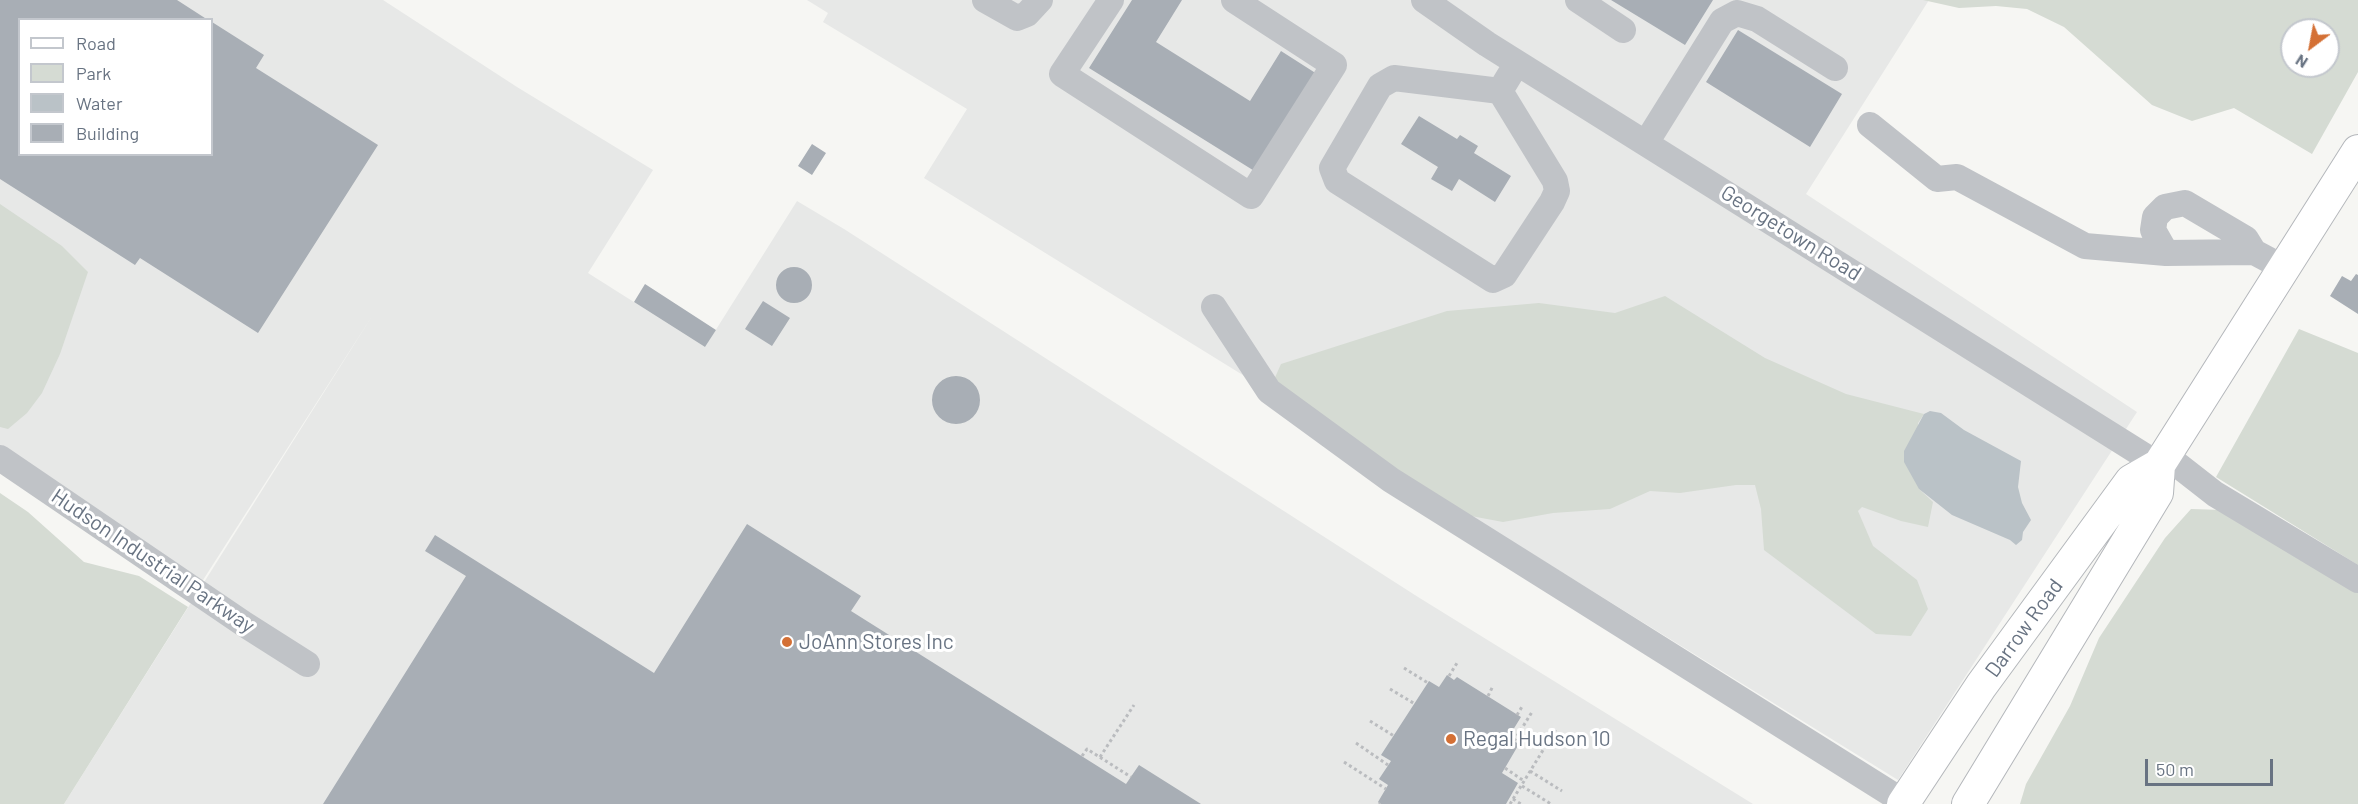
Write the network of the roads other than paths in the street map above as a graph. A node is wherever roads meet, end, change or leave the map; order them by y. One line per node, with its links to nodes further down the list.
1 (985, 0): 2 (street)
2 (1040, 0)
3 (1110, 0): 5 (street)
4 (1578, 0): 7 (street)
5 (1240, 1)
6 (1430, 2): 8 (street, Georgetown Road)
7 (1623, 30)
8 (1517, 63): 10 (street); 12 (street, Georgetown Road)
9 (1835, 68): 12 (street)
10 (1500, 91): 10 (street)
11 (1870, 125): 15 (street)
12 (1646, 143): 19 (street, Georgetown Road)
13 (2358, 151): 16 (main road, Darrow Road)
14 (2254, 252): 15 (street); 15 (street); 16 (street)
15 (2166, 253)
16 (2284, 268): 19 (main road, Darrow Road)
17 (1214, 307): 22 (street)
18 (0, 458): 21 (street, Hudson Industrial Parkway)
19 (2162, 460): 20 (street, Georgetown Road); 22 (main road, Darrow Road); 23 (main road, Darrow Road)
20 (2358, 580)
21 (307, 664)
22 (1907, 802)
23 (1968, 804)

